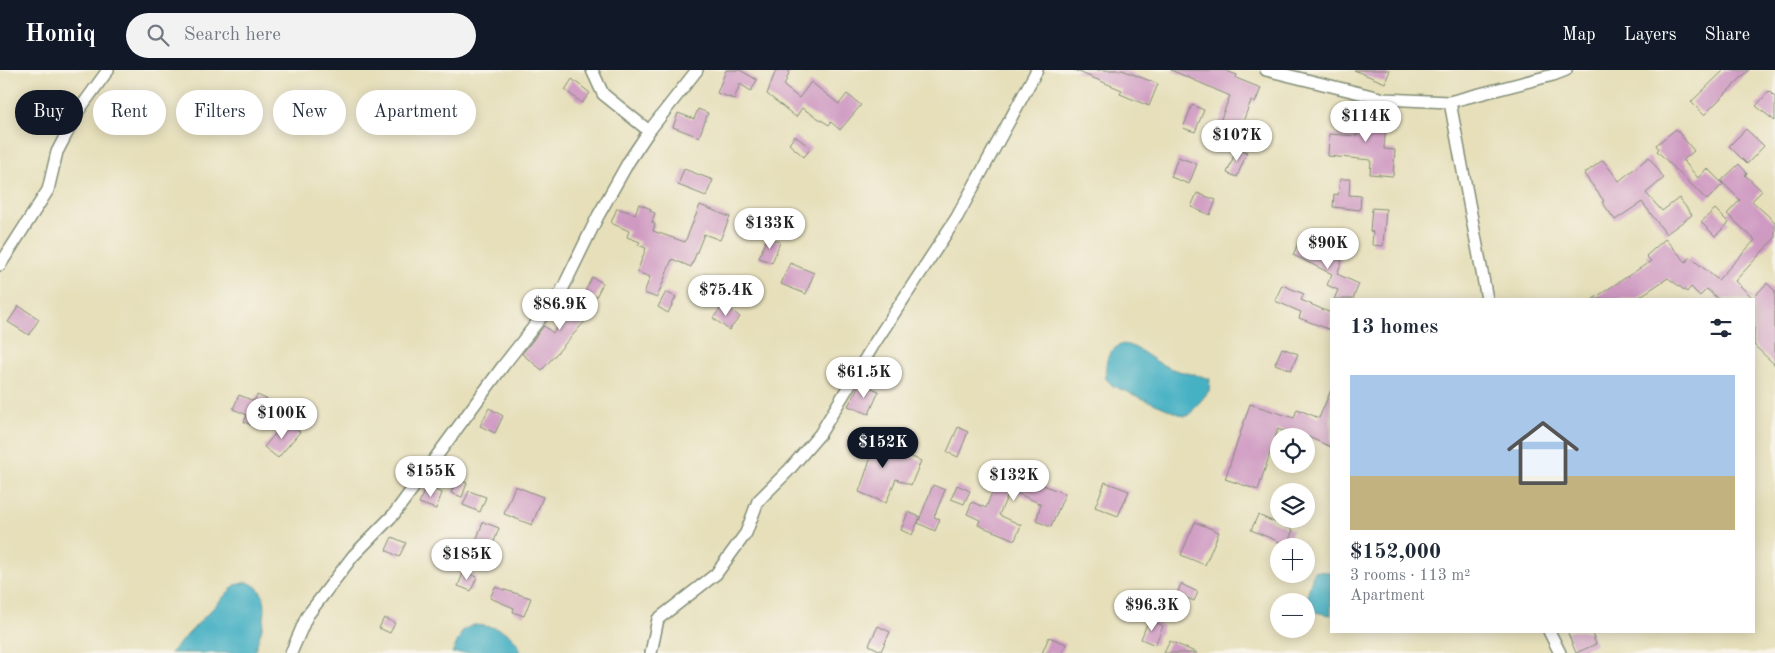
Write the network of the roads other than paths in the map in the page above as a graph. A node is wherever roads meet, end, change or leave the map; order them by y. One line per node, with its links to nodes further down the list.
1 (108, 70): 9 (street)
2 (592, 70): 8 (street)
3 (697, 70): 8 (street)
4 (1037, 70): 13 (street)
5 (1266, 70): 7 (street)
6 (1566, 70): 7 (street)
7 (1450, 102): 10 (street)
8 (649, 131): 12 (street)
9 (0, 264)
10 (1487, 298)
11 (1550, 633): 14 (street)
12 (291, 653)
13 (651, 653)
14 (1560, 653)

